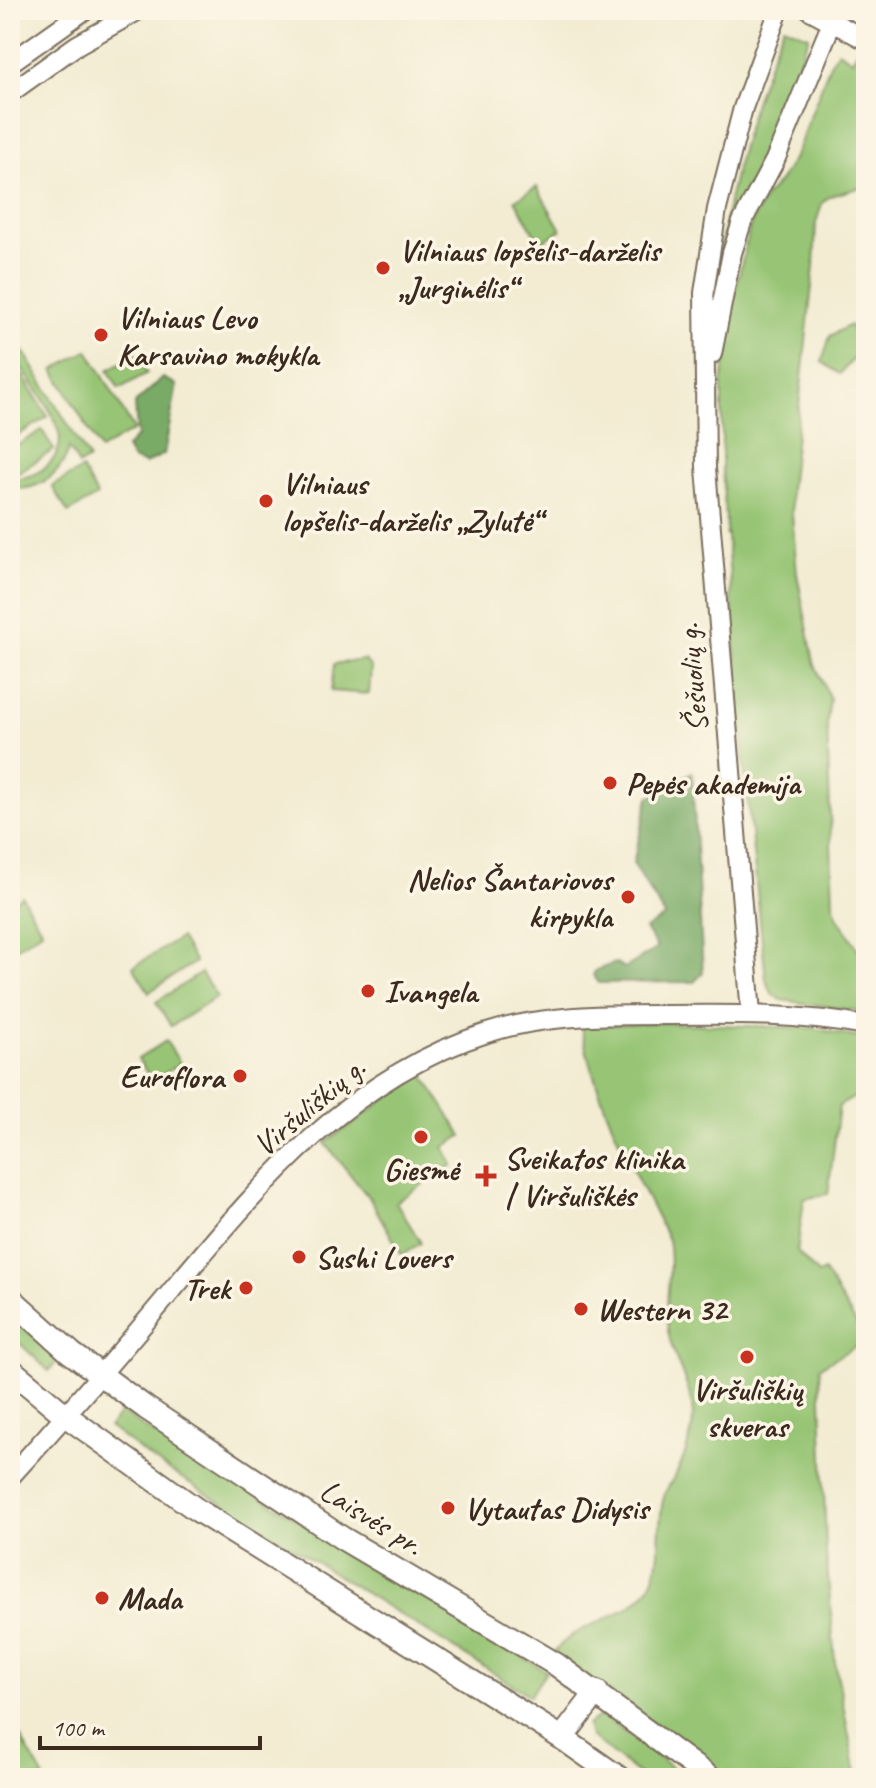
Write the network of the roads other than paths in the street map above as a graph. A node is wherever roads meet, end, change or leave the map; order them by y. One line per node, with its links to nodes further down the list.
1 (85, 10): 7 (street)
2 (139, 10): 8 (street)
3 (779, 10): 9 (street, Šešuolių g.)
4 (810, 10): 5 (street)
5 (835, 15): 6 (street); 9 (street, Šešuolių g.)
6 (866, 40)
7 (10, 63)
8 (10, 93)
9 (705, 384): 10 (street, Šešuolių g.)
10 (751, 1014): 11 (street, Viršuliškių g.); 14 (street, Viršuliškių g.)
11 (866, 1026)
12 (10, 1298): 14 (main road, Laisvės pr.)
13 (10, 1369): 15 (main road)
14 (100, 1375): 15 (street, Viršuliškių g.); 17 (main road, Laisvės pr.)
15 (65, 1415): 16 (street, Viršuliškių g.); 18 (main road)
16 (10, 1477)
17 (597, 1692): 18 (main road); 20 (main road, Laisvės pr.)
18 (562, 1738): 19 (main road)
19 (619, 1778)
20 (710, 1778)

